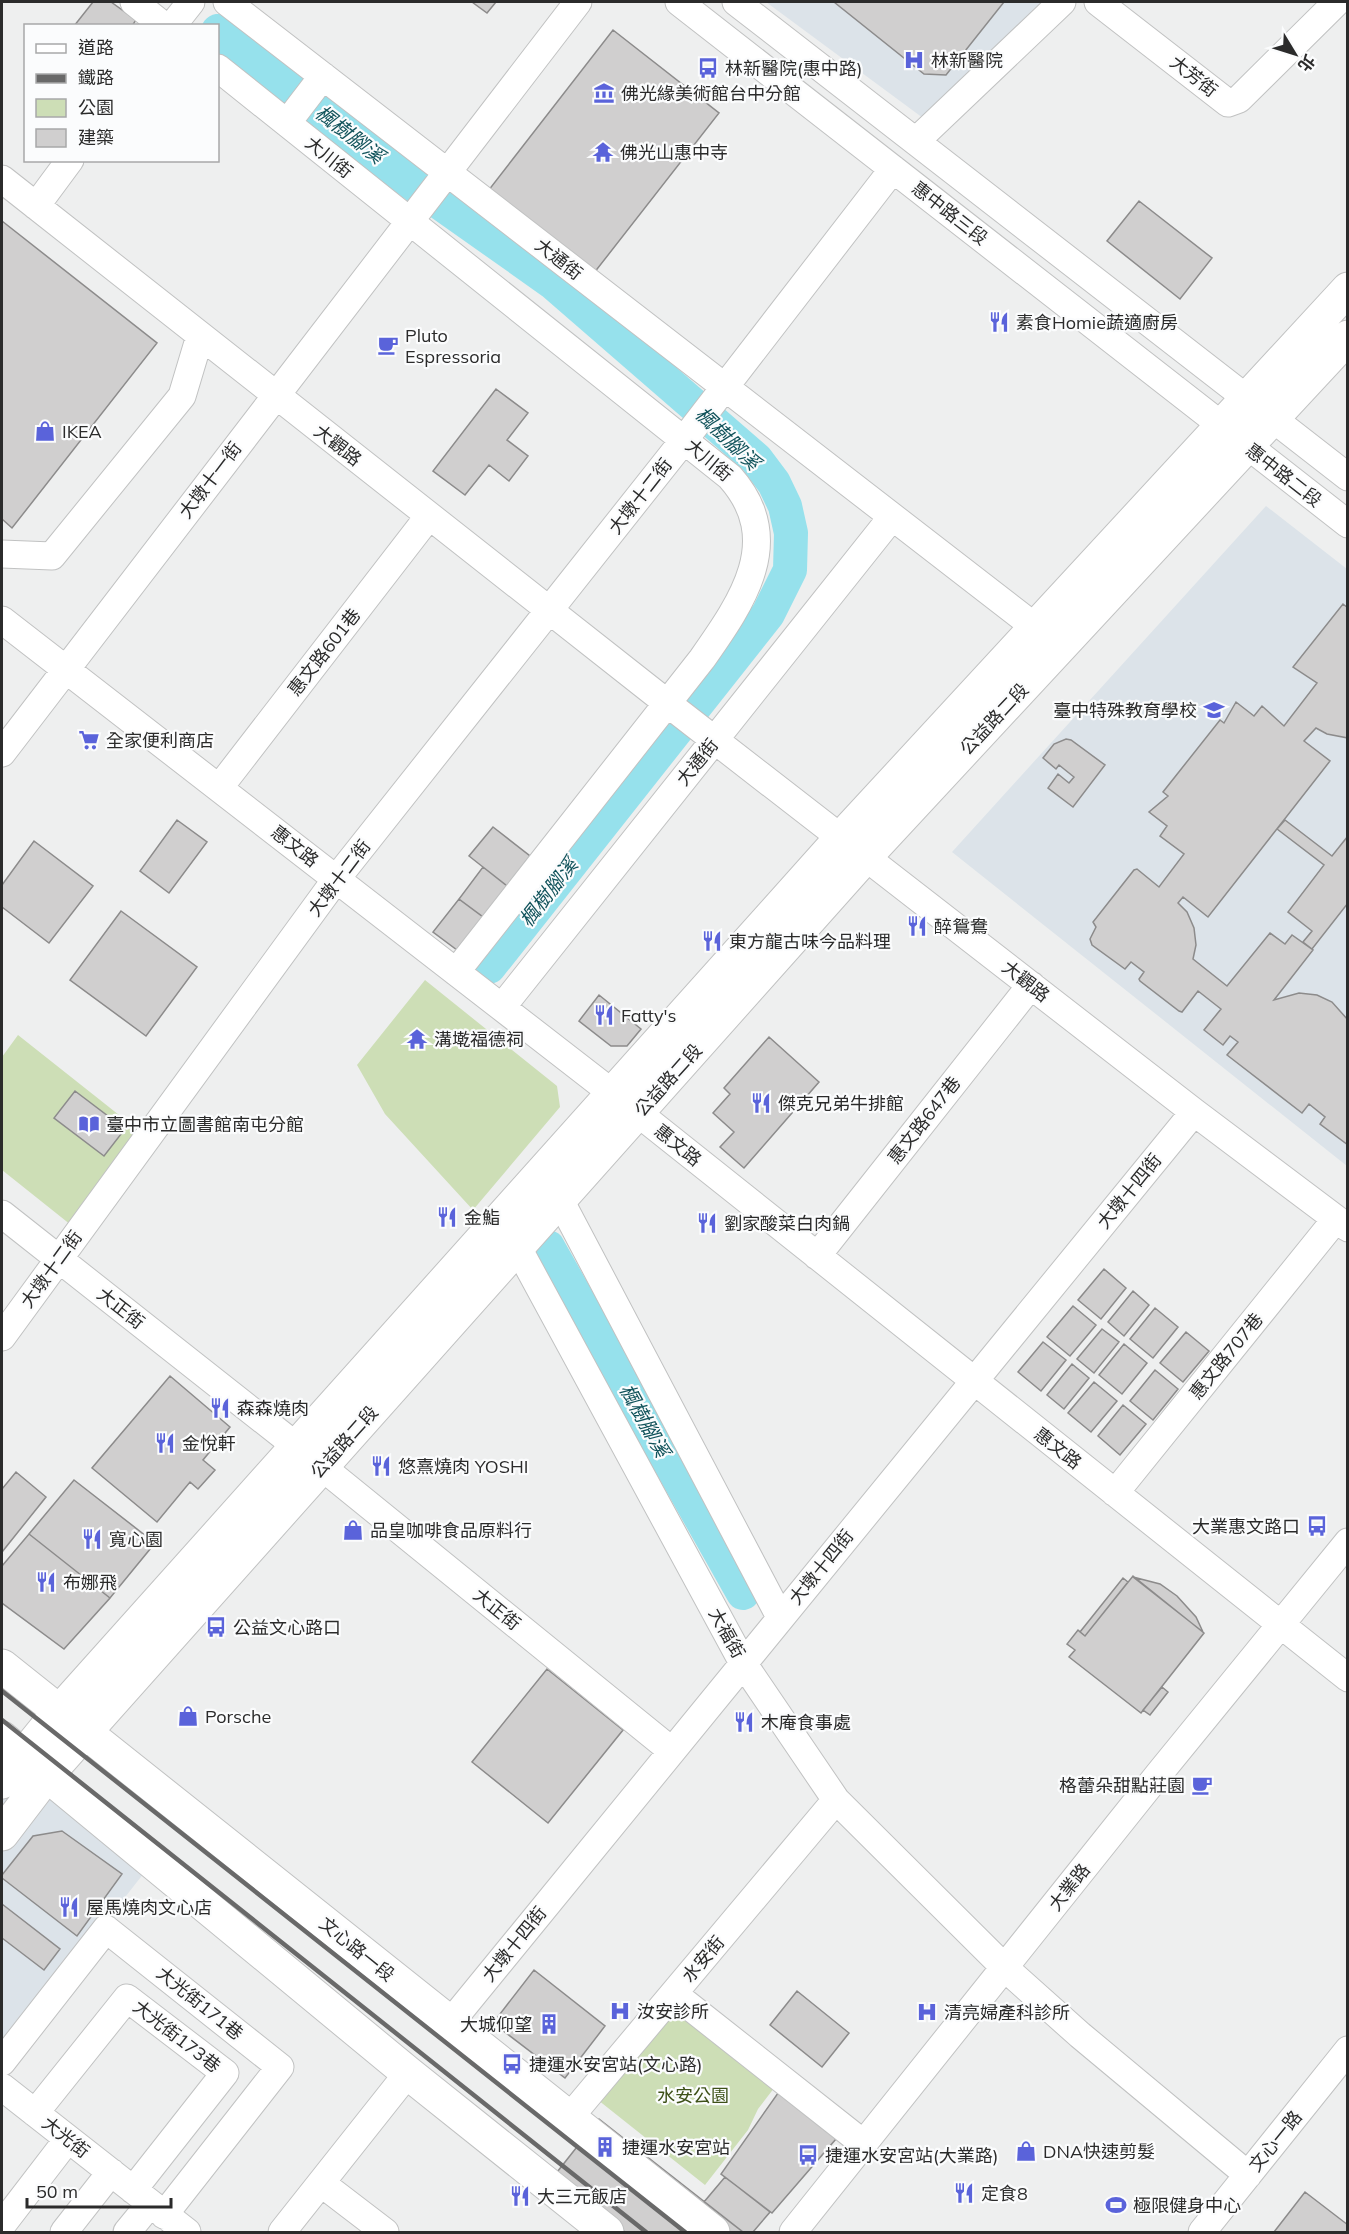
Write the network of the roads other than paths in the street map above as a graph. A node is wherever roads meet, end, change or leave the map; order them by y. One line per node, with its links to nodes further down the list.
1 (134, 2): 9 (street)
2 (227, 2): 11 (street, 大通街)
3 (578, 2): 16 (street)
4 (679, 2): 15 (street, 惠中路三段)
5 (1062, 2): 13 (street)
6 (1098, 2): 7 (street, 大芳街)
7 (1336, 2)
8 (745, 5): 13 (street, 惠中路三段)
9 (176, 19)
10 (219, 69): 12 (street, 大川街)
11 (319, 81): 12 (street); 16 (street, 大通街)
12 (289, 120): 19 (street, 大川街)
13 (916, 141): 25 (street, 惠中路三段)
14 (69, 162): 18 (street)
15 (893, 169): 23 (street); 27 (street, 惠中路三段)
16 (445, 174): 19 (street, 大墩十一街); 23 (street, 大通街)
17 (2, 179): 18 (street, 大觀路)
18 (36, 206): 21 (street, 大觀路)
19 (414, 214): 24 (street, 大墩十一街); 28 (street, 大川街)
20 (1347, 289): 25 (main road, 公益路二段)
21 (200, 336): 24 (street, 大觀路); 34 (street)
22 (1347, 338): 26 (main road, 公益路二段)
23 (721, 392): 28 (street, 大墩十二街); 32 (street, 大通街)
24 (275, 396): 31 (street, 大觀路); 38 (street, 大墩十一街)
25 (1246, 398): 26 (street, 惠中路三段); 27 (main road, 公益路二段)
26 (1273, 419): 29 (main road, 公益路二段); 30 (street, 惠中路二段)
27 (1221, 425): 29 (street, 惠中路二段); 37 (main road, 公益路二段)
28 (688, 435): 35 (street, 大墩十二街); 39 (street, 大川街)
29 (1248, 446): 33 (street, 惠中路二段); 43 (main road, 公益路二段)
30 (1347, 477)
31 (429, 516): 35 (street, 大觀路); 42 (street, 惠文路601巷)
32 (892, 517): 37 (street, 大通街); 40 (street, 大通街)
33 (1347, 524)
34 (2, 554)
35 (549, 611): 39 (street, 大觀路); 44 (street, 大墩十二街)
36 (2, 620): 38 (street, 惠文路)
37 (1035, 627): 43 (main road, 公益路二段)
38 (66, 669): 41 (street, 大墩十一街); 42 (street, 惠文路)
39 (671, 707): 40 (street, 大觀路); 45 (street, 大川街)
40 (710, 737): 43 (street, 大觀路); 47 (street, 大通街)
41 (2, 753)
42 (219, 788): 44 (street, 惠文路)
43 (854, 847): 46 (street, 大觀路); 48 (main road, 公益路二段); 50 (main road, 公益路二段)
44 (337, 878): 45 (street, 惠文路); 56 (street, 大墩十二街)
45 (456, 972): 47 (street, 惠文路)
46 (1031, 985): 49 (street, 大觀路); 55 (street, 惠文路647巷)
47 (502, 1007): 48 (street, 惠文路)
48 (612, 1093): 50 (street, 惠文路); 59 (main road, 公益路二段)
49 (1194, 1112): 53 (street, 大觀路); 58 (street, 大墩十四街)
50 (638, 1113): 51 (main road, 公益路二段); 55 (street, 惠文路)
51 (560, 1200): 54 (main road, 公益路二段); 63 (street)
52 (2, 1214): 56 (street, 大正街)
53 (1342, 1223): 61 (street, 惠文路707巷)
54 (518, 1248): 60 (main road, 公益路二段); 65 (street, 大福街)
55 (817, 1256): 58 (street, 惠文路)
56 (58, 1259): 57 (street, 大墩十二街); 59 (street, 大正街)
57 (2, 1337)
58 (974, 1381): 61 (street, 惠文路); 63 (street, 大墩十四街)
59 (296, 1446): 68 (main road, 公益路二段)
60 (322, 1467): 69 (main road, 公益路二段); 70 (street, 大正街)
61 (1115, 1493): 64 (street, 惠文路)
62 (1347, 1542): 64 (street, 大業路)
63 (780, 1617): 65 (street, 大墩十四街)
64 (1280, 1625): 67 (street, 惠文路); 75 (street, 大業路)
65 (743, 1663): 70 (street, 大墩十四街); 73 (street, 大福街)
66 (2, 1666): 68 (main road, 文心路一段)
67 (1347, 1678)
68 (59, 1712): 69 (main road, 文心路一段); 71 (main road, 公益路二段)
69 (85, 1732): 71 (main road, 公益路二段); 77 (main road, 文心路一段)
70 (672, 1751): 77 (street, 大墩十四街)
71 (24, 1756): 72 (main road, 公益路二段); 74 (main road, 公益路二段); 80 (main road)
72 (2, 1782)
73 (836, 1800): 75 (street, 大福街); 76 (street, 水安街)
74 (2, 1834)
75 (1005, 1968): 85 (street, 大業路); 87 (street, 大福街)
76 (674, 1994): 83 (street, 水安街); 85 (street)
77 (450, 2023): 83 (main road, 文心路一段)
78 (1347, 2050): 87 (street, 文心一路)
79 (2, 2062): 89 (street, 大光街171巷)
80 (408, 2073): 88 (street); 96 (main road)
81 (2, 2087): 82 (street, 大光街)
82 (35, 2113): 84 (street, 大光街); 89 (street, 大光街173巷)
83 (569, 2118): 97 (main road, 文心路一段)
84 (68, 2139): 86 (street, 大光街); 90 (street)
85 (864, 2144): 98 (street, 大業路)
86 (111, 2172): 89 (street, 大光街); 91 (street)
87 (1248, 2175): 99 (street, 文心一路)
88 (321, 2182): 94 (street); 95 (street)
89 (149, 2203): 92 (street); 93 (street, 大光街)
90 (2, 2224)
91 (64, 2232)
92 (127, 2232)
93 (187, 2232)
94 (282, 2232)
95 (385, 2232)
96 (607, 2232)
97 (713, 2232)
98 (793, 2232)
99 (1202, 2232)

